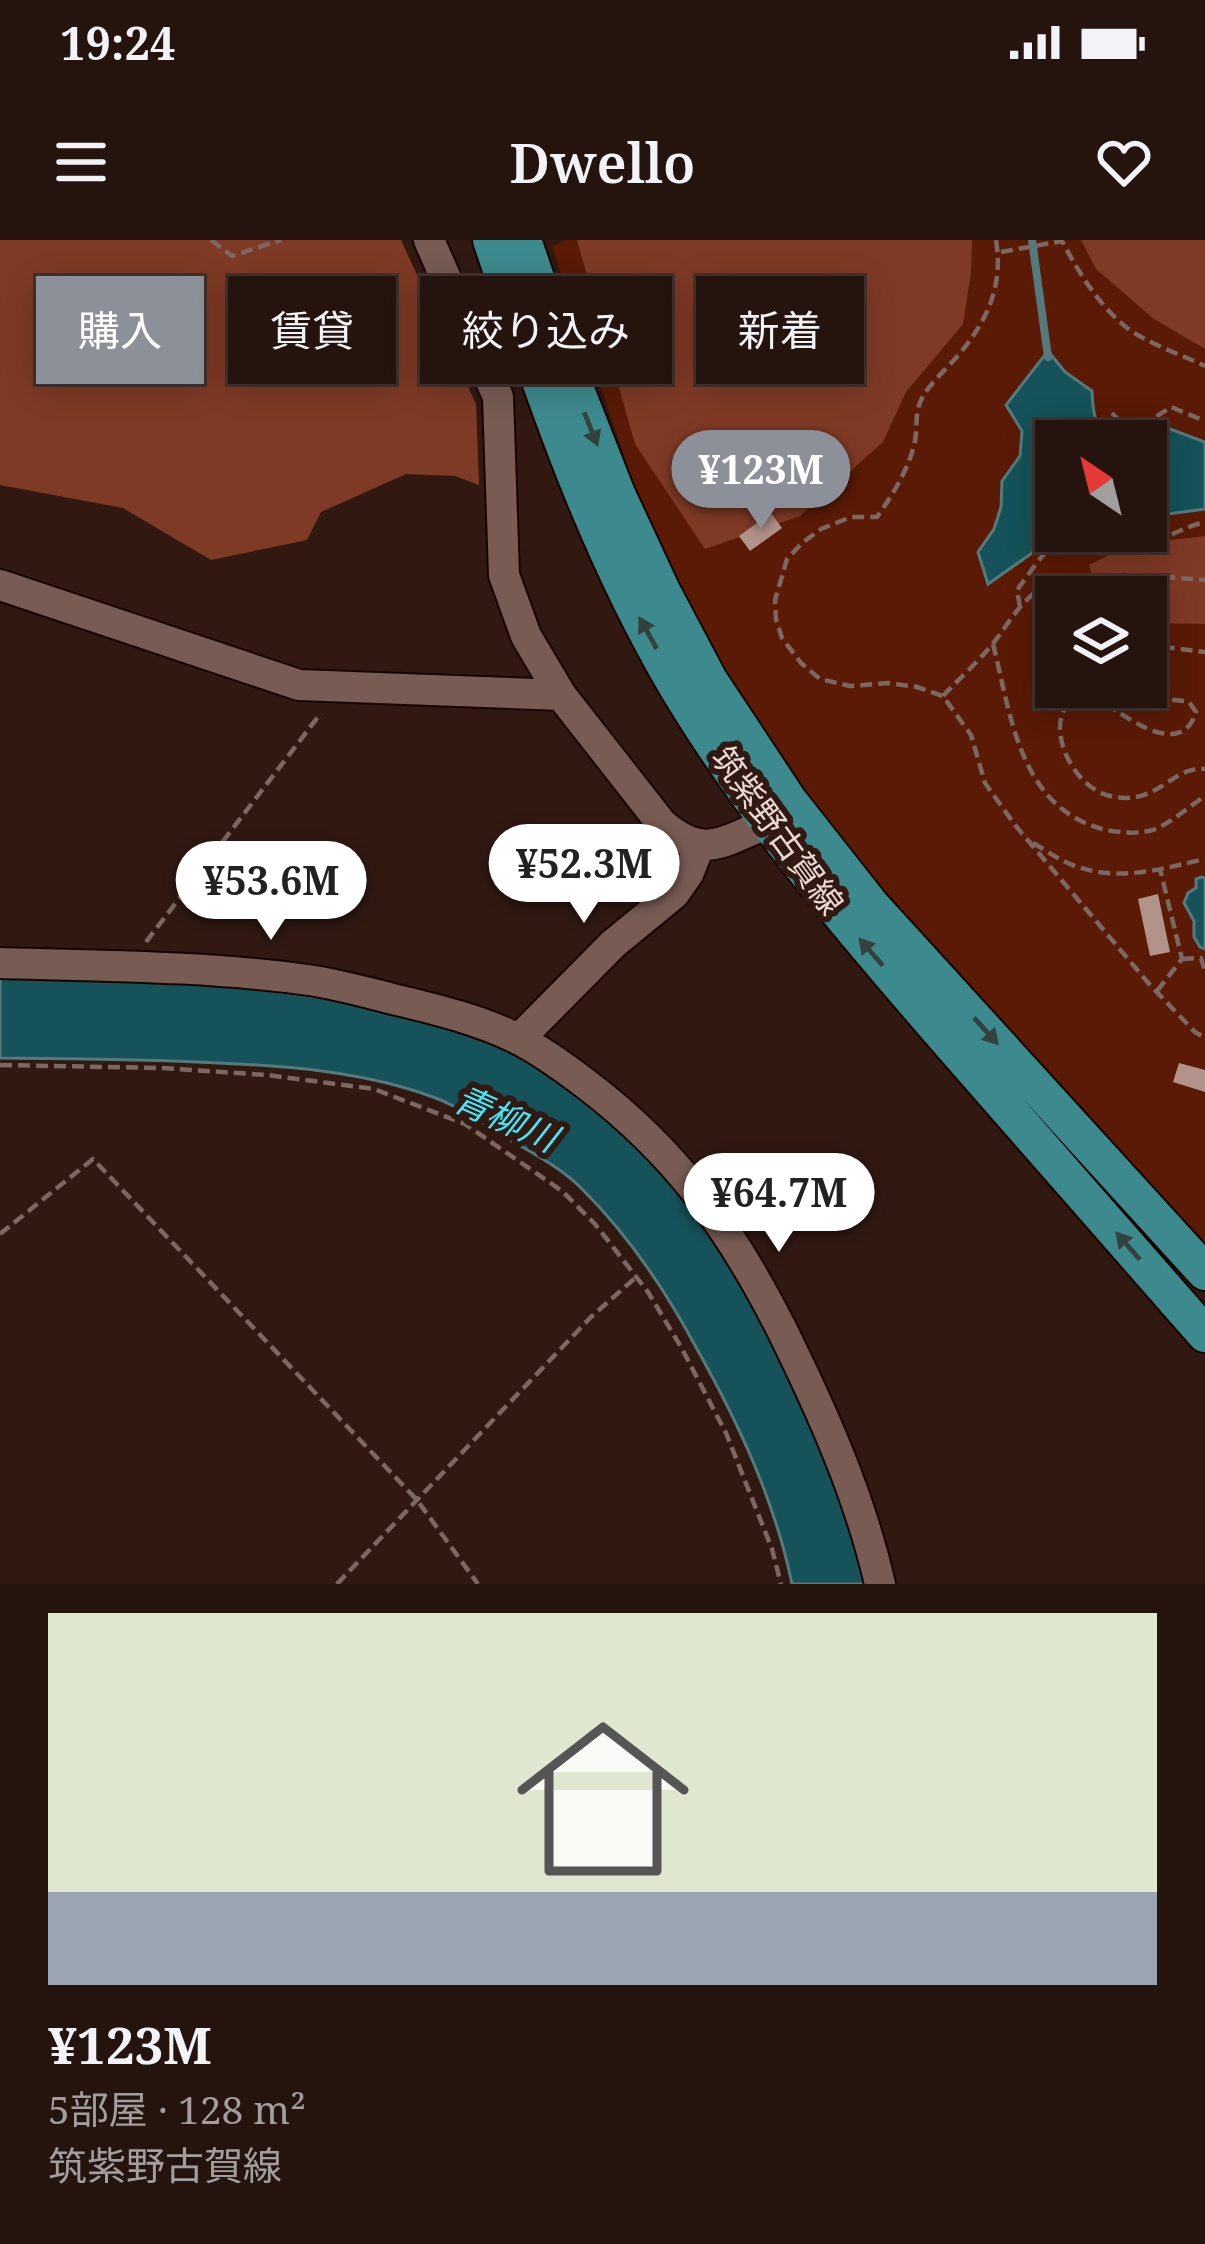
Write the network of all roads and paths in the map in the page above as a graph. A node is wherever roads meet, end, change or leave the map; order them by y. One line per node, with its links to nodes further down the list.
1 (211, 240): 2 (path)
2 (280, 240)
3 (429, 240): 22 (street)
4 (491, 240): 29 (main road, 筑紫野古賀線, one-way to 4)
5 (524, 240): 43 (main road, 筑紫野古賀線, one-way to 43)
6 (996, 240): 8 (path)
7 (1062, 242): 8 (path); 9 (path)
8 (998, 253): 23 (path)
9 (1205, 367)
10 (1112, 413): 11 (path)
11 (1205, 421)
12 (1205, 522): 13 (path)
13 (1167, 536)
14 (1047, 552): 17 (path)
15 (1205, 580): 17 (path)
16 (0, 585): 21 (street)
17 (1020, 607): 18 (path)
18 (993, 644): 23 (path); 28 (path)
19 (1167, 647): 20 (path)
20 (1205, 652)
21 (322, 685): 22 (street); 36 (path)
22 (561, 695): 31 (street)
23 (943, 696): 30 (path)
24 (1167, 699): 26 (path)
25 (1066, 708): 27 (path)
26 (1112, 708)
27 (1205, 769)
28 (1205, 796)
29 (768, 823): 31 (street); 45 (main road, 筑紫野古賀線, one-way to 29)
30 (1028, 841): 33 (path); 38 (path)
31 (699, 847): 40 (street)
32 (1205, 859): 33 (path)
33 (1160, 869): 34 (path)
34 (1182, 959): 37 (path); 38 (path)
35 (0, 963): 36 (street)
36 (127, 967): 40 (street)
37 (1205, 971)
38 (1156, 992): 39 (path)
39 (1205, 1038)
40 (519, 1039): 50 (street)
41 (0, 1065): 44 (path)
42 (0, 1234): 46 (path)
43 (1205, 1272)
44 (636, 1278): 46 (path); 49 (path)
45 (1205, 1334)
46 (417, 1500): 47 (path); 48 (path)
47 (337, 1584)
48 (478, 1584)
49 (781, 1584)
50 (880, 1584)

